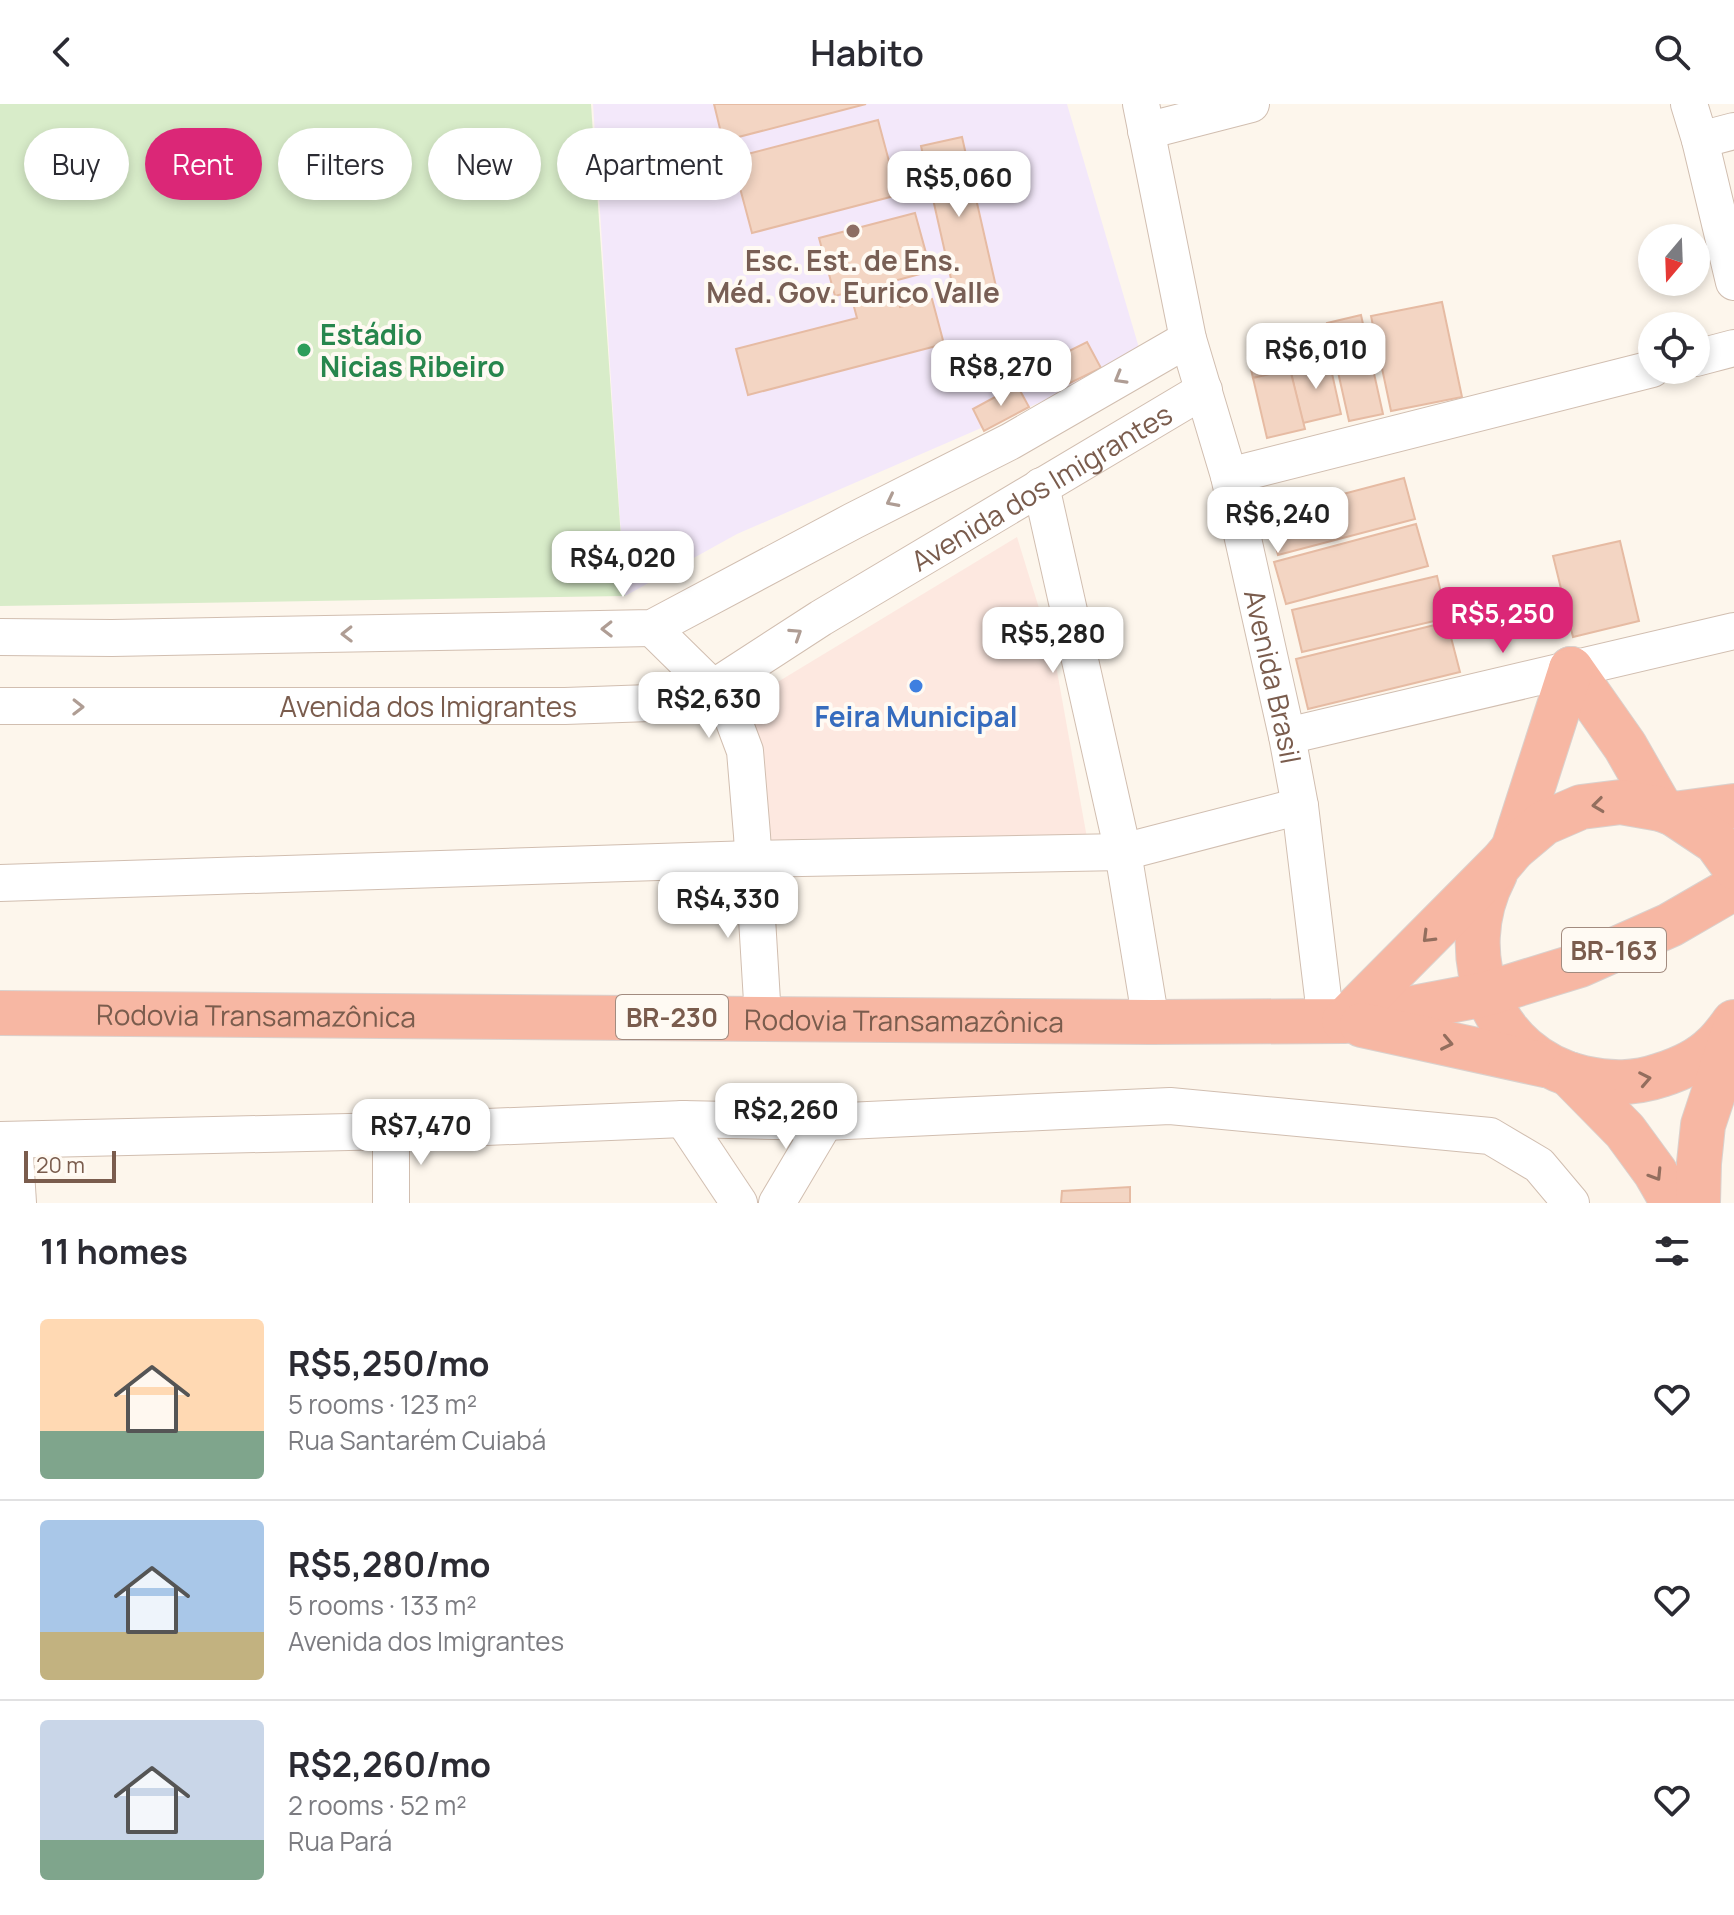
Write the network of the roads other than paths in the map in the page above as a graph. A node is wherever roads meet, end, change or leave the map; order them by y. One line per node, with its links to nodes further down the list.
1 (1251, 104): 3 (street)
2 (1689, 104): 4 (street)
3 (1143, 118): 7 (street, Avenida Brasil)
4 (1717, 136): 5 (street)
5 (1726, 207): 6 (street)
6 (1734, 282)
7 (1188, 339): 11 (street, Avenida Brasil); 14 (street, Avenida dos Imigrantes, one-way to 14)
8 (1734, 348): 9 (street)
9 (1710, 354)
10 (1638, 373): 12 (street)
11 (1204, 390): 12 (street, Avenida Brasil); 13 (street, Avenida dos Imigrantes)
12 (1229, 476): 20 (street, Avenida Brasil)
13 (1041, 486): 18 (street, Avenida dos Imigrantes, one-way to 13); 24 (street)
14 (652, 628): 16 (street, Avenida dos Imigrantes, one-way to 16); 18 (street)
15 (1734, 631): 17 (street)
16 (0, 637)
17 (1571, 669): 20 (street); 23 (highway); 25 (highway)
18 (713, 688): 19 (street, Avenida dos Imigrantes, one-way to 18); 26 (street)
19 (0, 706)
20 (1287, 736): 21 (street, Avenida Brasil)
21 (1300, 806): 24 (street); 34 (street, Avenida Brasil)
22 (1734, 806): 23 (highway)
23 (1668, 812): 25 (highway, one-way to 25); 27 (highway)
24 (1123, 852): 26 (street); 33 (street)
25 (1508, 856): 30 (highway); 34 (highway, one-way to 34)
26 (753, 859): 28 (street); 32 (street)
27 (1734, 867)
28 (0, 883)
29 (1734, 888): 30 (highway, Rodovia Transamazônica / BR-163)
30 (1486, 994): 34 (highway, Rodovia Transamazônica / BR-163); 37 (highway)
31 (0, 1013): 32 (highway, Rodovia Transamazônica / BR-230)
32 (763, 1018): 33 (highway, Rodovia Transamazônica / BR-230)
33 (1151, 1022): 34 (highway, Rodovia Transamazônica / BR-230)
34 (1335, 1022): 37 (highway, one-way to 37)
35 (1734, 1022): 37 (highway, one-way to 35)
36 (1734, 1031): 48 (highway)
37 (1560, 1070): 47 (highway, one-way to 47)
38 (683, 1119): 39 (street); 40 (street); 44 (street)
39 (825, 1122): 45 (street); 46 (street)
40 (391, 1131): 41 (street); 43 (street)
41 (7, 1140): 42 (street)
42 (18, 1203)
43 (391, 1203)
44 (739, 1203)
45 (777, 1203)
46 (1571, 1203)
47 (1673, 1203)
48 (1698, 1203)

